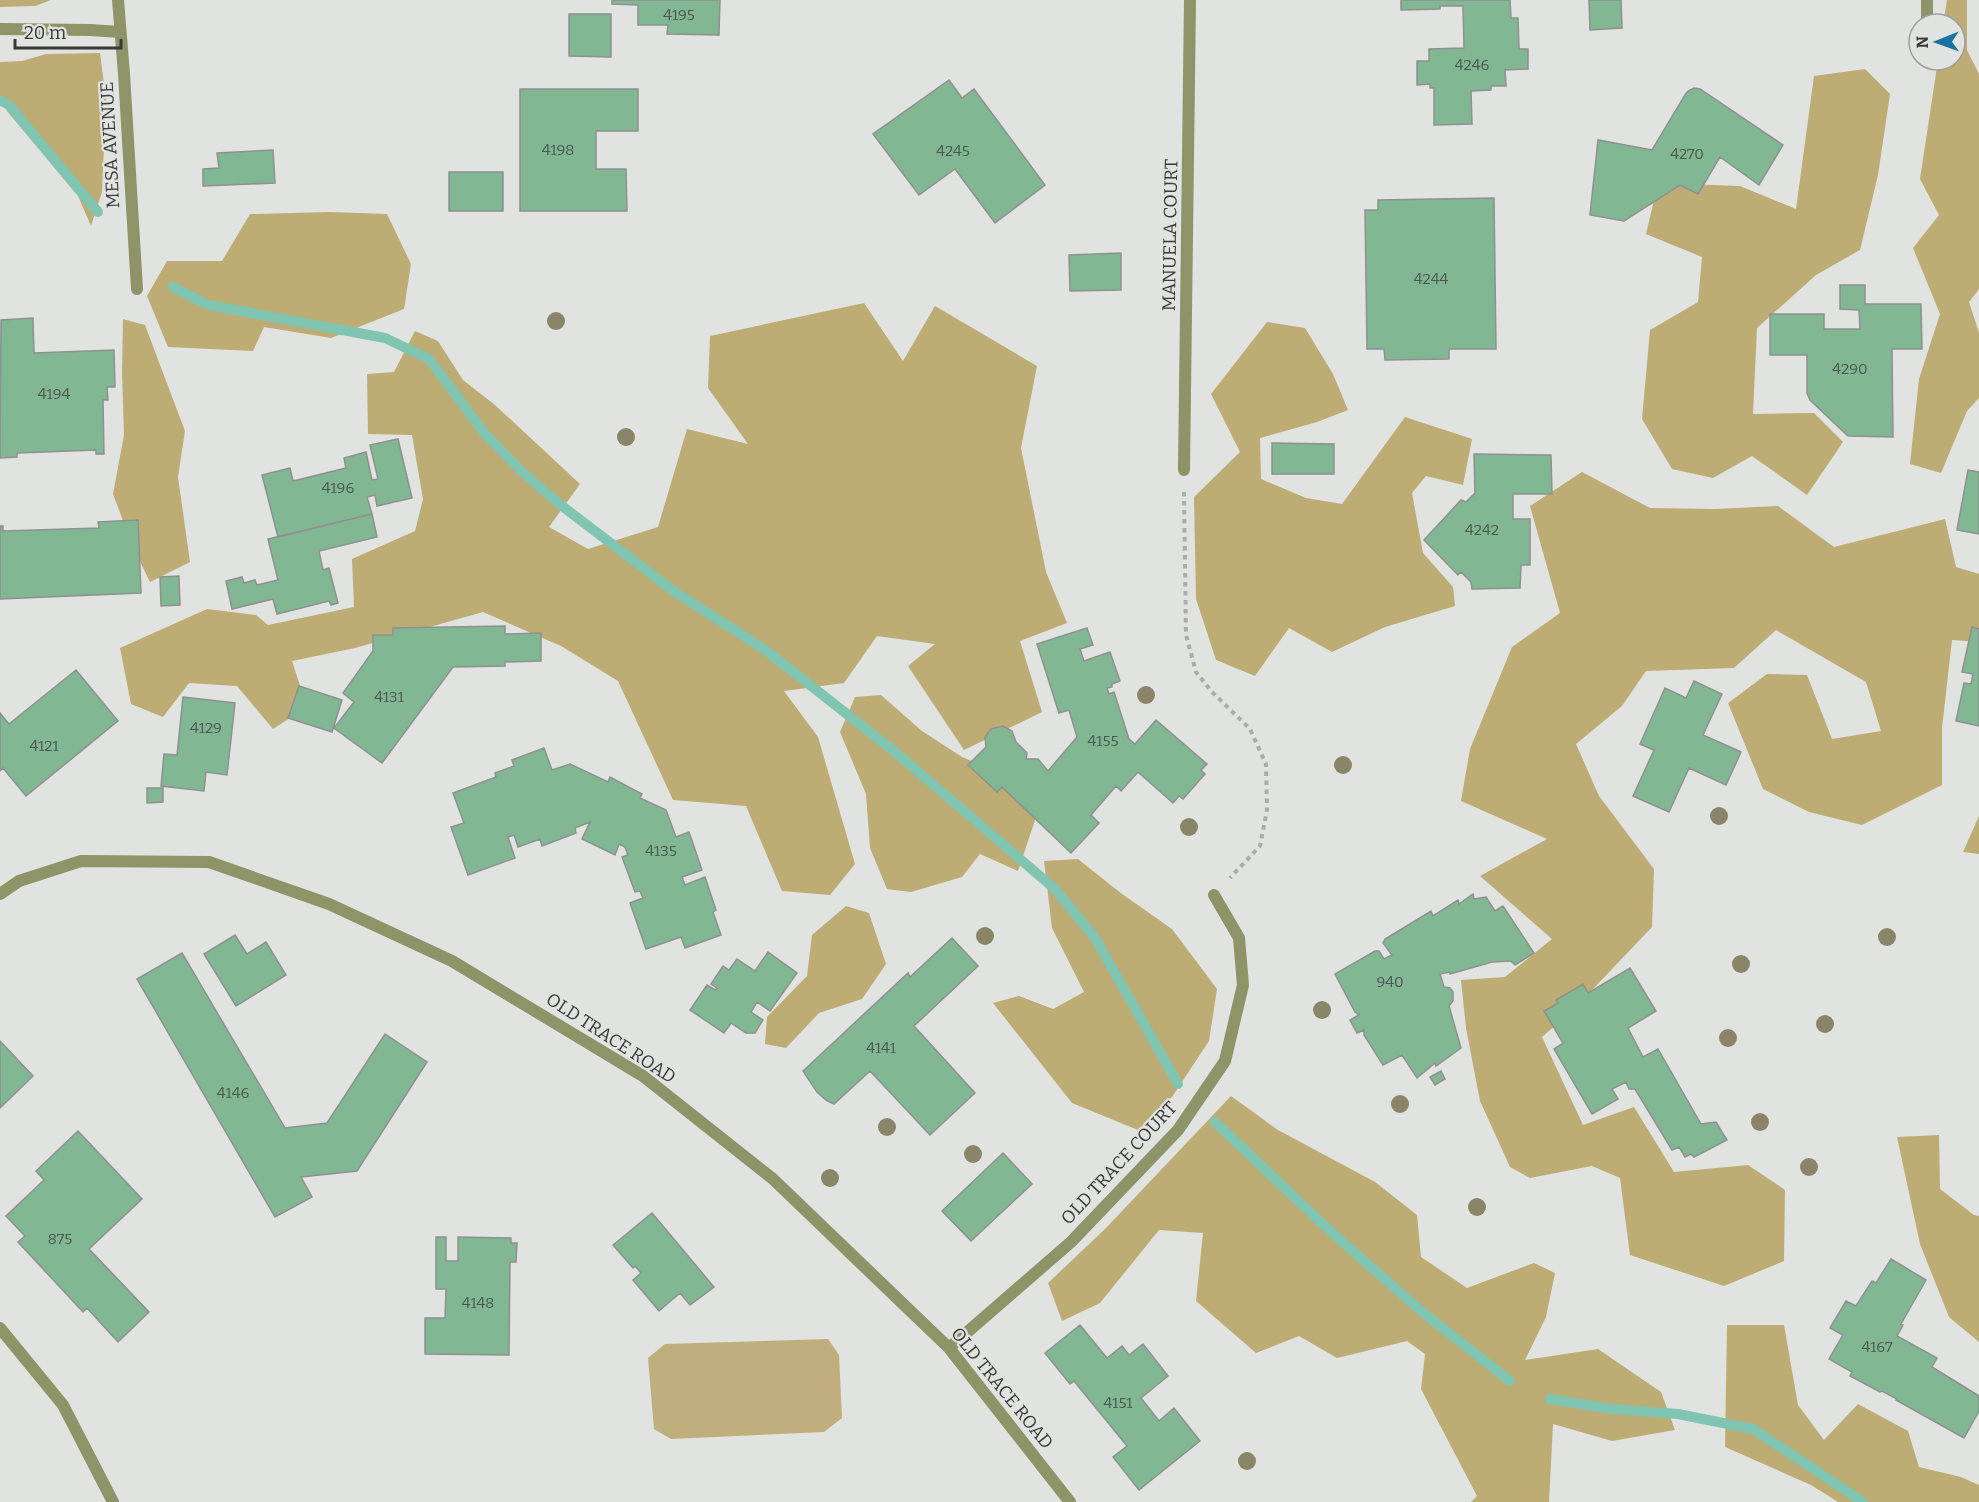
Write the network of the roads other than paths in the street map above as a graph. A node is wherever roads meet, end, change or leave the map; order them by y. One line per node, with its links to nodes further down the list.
1 (118, 0): 4 (street, MESA AVENUE)
2 (1190, 0): 6 (street, MANUELA COURT)
3 (0, 29): 4 (street)
4 (120, 32): 5 (street, MESA AVENUE)
5 (137, 289)
6 (1184, 470)
7 (0, 894): 10 (street, OLD TRACE ROAD)
8 (1214, 895): 10 (street, OLD TRACE COURT)
9 (0, 1328): 11 (street)
10 (949, 1348): 12 (street, OLD TRACE ROAD)
11 (113, 1502)
12 (1070, 1502)

